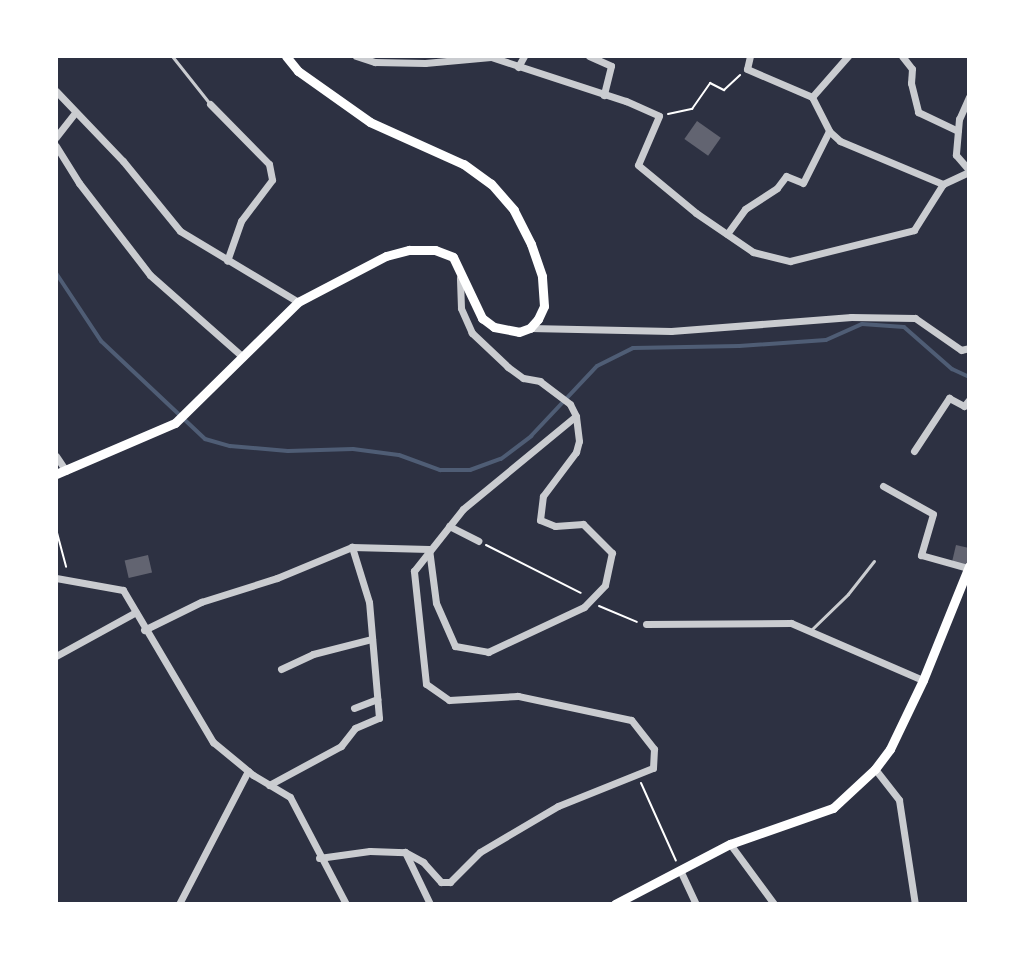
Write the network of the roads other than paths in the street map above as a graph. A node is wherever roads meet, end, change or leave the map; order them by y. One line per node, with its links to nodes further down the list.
1 (172, 56): 15 (lane)
2 (286, 56): 27 (main road)
3 (356, 56): 9 (street)
4 (524, 56): 10 (street)
5 (589, 56): 12 (street)
6 (750, 56): 13 (street)
7 (848, 56): 13 (street)
8 (902, 56): 18 (street)
9 (452, 58): 10 (street)
10 (518, 67): 12 (street)
11 (56, 91): 16 (street)
12 (604, 95): 23 (street)
13 (812, 97): 17 (street)
14 (969, 97): 18 (street)
15 (210, 104): 24 (street)
16 (75, 113): 19 (street); 24 (street)
17 (829, 131): 22 (street); 23 (street)
18 (958, 131): 21 (street)
19 (56, 137)
20 (56, 146): 29 (street)
21 (969, 171): 22 (street)
22 (943, 184): 23 (street)
23 (727, 234)
24 (227, 261): 26 (street)
25 (459, 265): 26 (main road); 27 (main road); 31 (street)
26 (298, 302): 29 (main road)
27 (530, 328): 28 (street)
28 (969, 348)
29 (243, 357): 34 (main road)
30 (969, 400): 32 (street)
31 (576, 416): 36 (street); 39 (street)
32 (914, 451)
33 (56, 456): 34 (street)
34 (61, 472)
35 (883, 486): 41 (street)
36 (449, 526): 37 (street); 39 (street)
37 (478, 541)
38 (352, 547): 39 (street); 45 (street); 47 (street)
39 (429, 549): 57 (street)
40 (874, 561): 46 (lane)
41 (968, 573): 50 (main road)
42 (56, 578): 43 (street)
43 (136, 612): 45 (street); 48 (street)
44 (646, 624): 46 (street)
45 (144, 630): 54 (street)
46 (810, 631): 50 (street)
47 (372, 639): 49 (street); 51 (street)
48 (56, 656)
49 (281, 669)
50 (923, 680): 53 (main road)
51 (377, 699): 52 (street); 55 (street)
52 (354, 708)
53 (875, 769): 56 (main road); 66 (street)
54 (248, 771): 55 (street); 60 (street)
55 (269, 785): 58 (street)
56 (730, 844): 59 (main road); 65 (street)
57 (405, 852): 58 (street); 62 (street)
58 (319, 858): 61 (street)
59 (680, 870): 63 (main road); 64 (street)
60 (179, 904)
61 (346, 904)
62 (430, 904)
63 (615, 904)
64 (696, 904)
65 (774, 904)
66 (915, 904)

